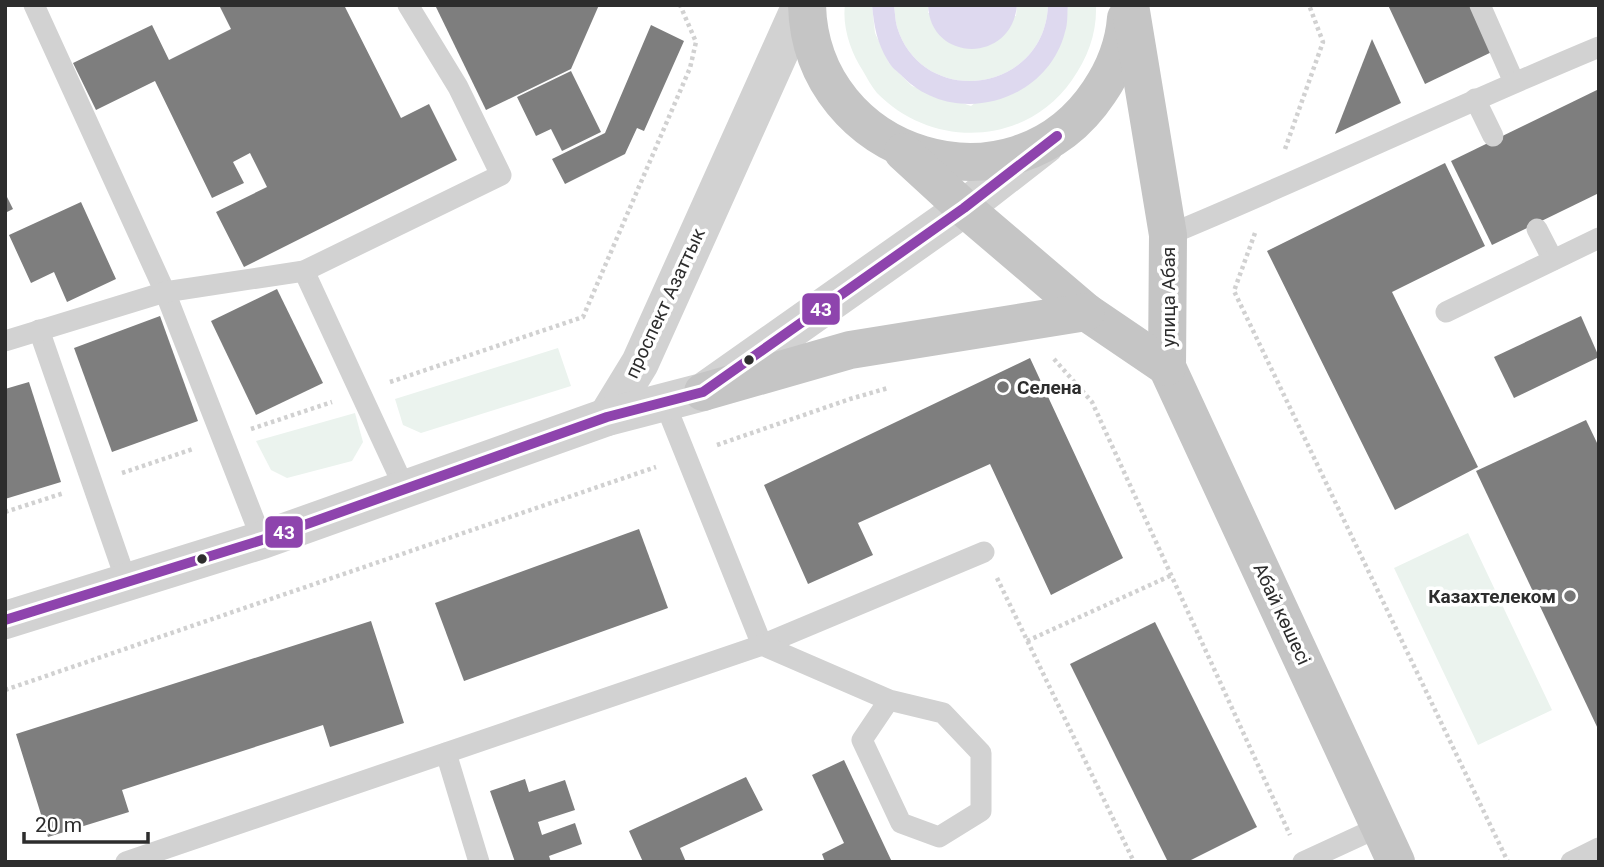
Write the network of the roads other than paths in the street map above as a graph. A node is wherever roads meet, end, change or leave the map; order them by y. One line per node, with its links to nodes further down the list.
1 (34, 5): 19 (lane)
2 (408, 5): 18 (lane)
3 (801, 5): 27 (street, проспект Азаттык)
4 (807, 5): 12 (main road, улица Абая)
5 (1128, 5): 10 (main road, улица Абая); 15 (main road, улица Абая)
6 (1480, 5): 8 (lane)
7 (1599, 47): 8 (lane)
8 (1514, 82): 9 (lane)
9 (1475, 99): 11 (lane); 15 (lane)
10 (1056, 136): 12 (main road, улица Абая); 13 (street, проспект Азаттык)
11 (1493, 136)
12 (896, 146): 13 (main road, улица Абая)
13 (964, 208): 20 (main road, улица Абая); 25 (street, проспект Азаттык)
14 (1536, 229): 17 (lane)
15 (1168, 235): 24 (main road, улица Абая)
16 (1599, 238): 17 (lane)
17 (1553, 260): 21 (lane)
18 (304, 271): 19 (lane); 28 (lane)
19 (165, 292): 22 (lane); 29 (lane)
20 (1086, 312): 24 (main road, улица Абая); 25 (main road)
21 (1446, 312)
22 (39, 330): 23 (lane); 31 (lane)
23 (5, 341)
24 (1167, 367): 36 (main road, Абай көшесі)
25 (703, 392): 26 (street, проспект Азаттык)
26 (664, 401): 27 (street, проспект Азаттык); 33 (lane)
27 (607, 417): 28 (street)
28 (405, 488): 29 (street)
29 (262, 540): 31 (street)
30 (984, 552): 33 (lane)
31 (127, 583): 32 (street)
32 (5, 620)
33 (762, 645): 34 (lane); 35 (lane)
34 (889, 700): 34 (lane)
35 (446, 753): 38 (lane); 39 (lane)
36 (1380, 827): 40 (lane); 41 (main road, Абай көшесі)
37 (1599, 848): 42 (lane)
38 (126, 862)
39 (479, 862)
40 (1303, 862)
41 (1396, 862)
42 (1571, 862)

